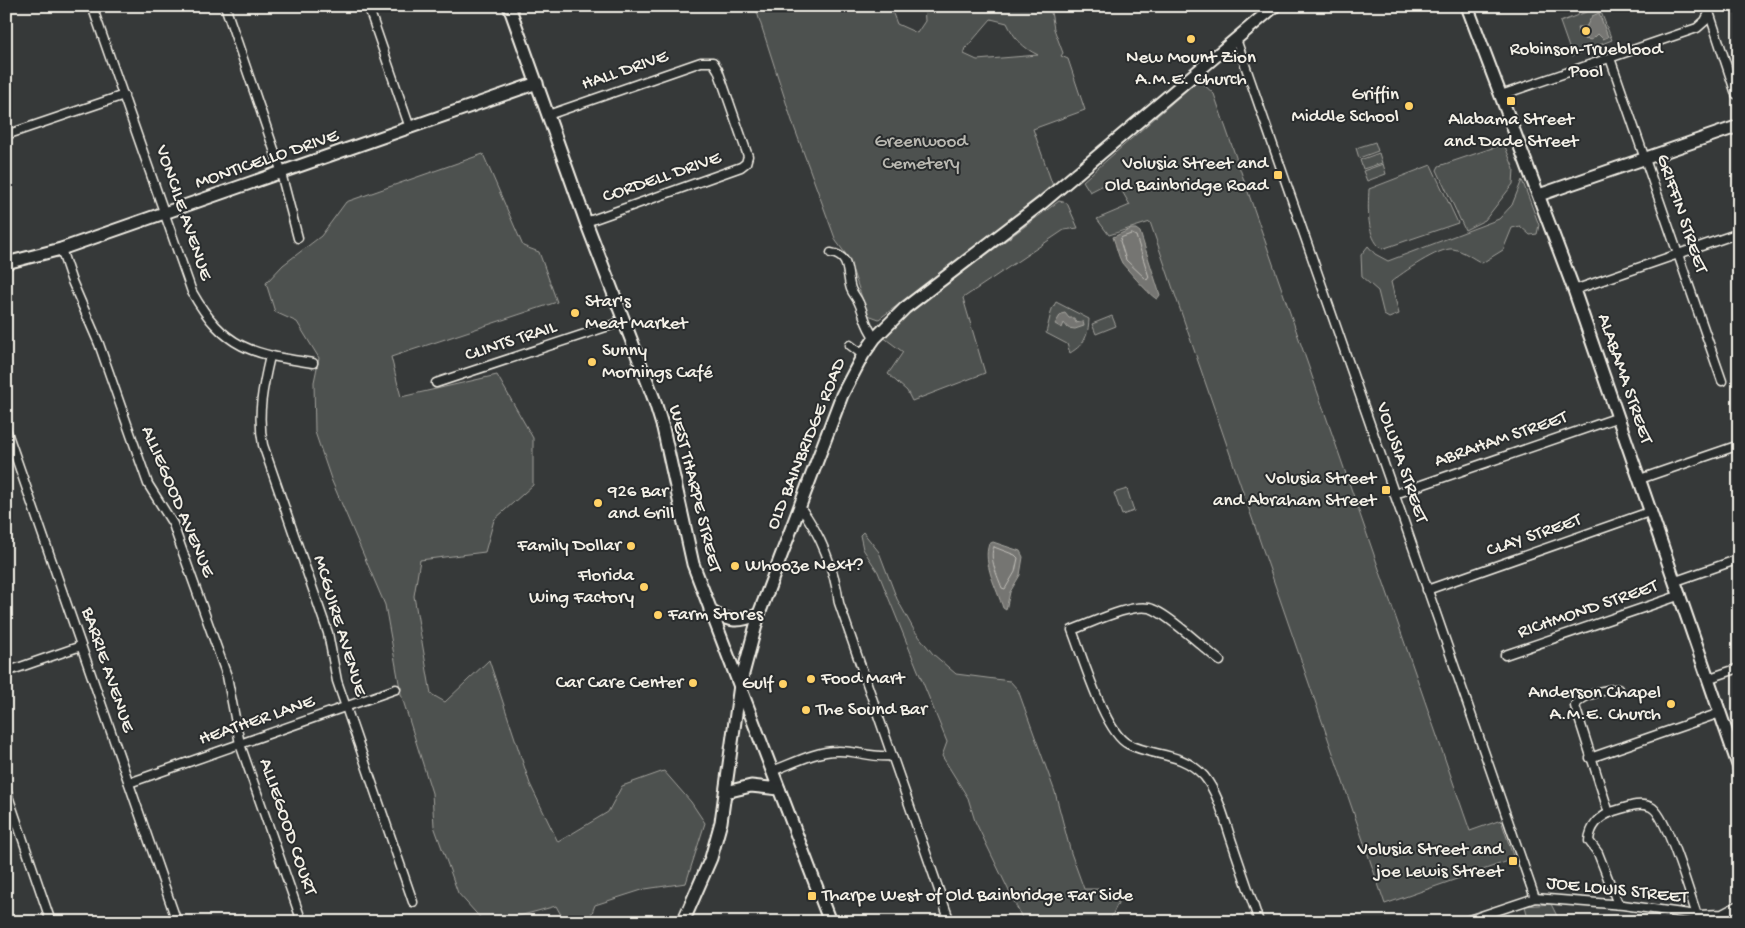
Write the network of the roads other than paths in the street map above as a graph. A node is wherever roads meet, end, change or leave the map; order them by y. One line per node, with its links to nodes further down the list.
1 (92, 6): 12 (street, VONCILE AVENUE)
2 (225, 6): 20 (street)
3 (368, 6): 16 (street)
4 (509, 6): 10 (main road, WEST THARPE STREET)
5 (1275, 6): 8 (main road, OLD BAINBRIDGE ROAD)
6 (1467, 6): 13 (main road, ALABAMA STREET)
7 (1708, 10): 9 (street); 11 (street)
8 (1236, 39): 32 (main road, OLD BAINBRIDGE ROAD); 43 (street, VOLUSIA STREET)
9 (1610, 58): 13 (street); 18 (street, GRIFFIN STREET)
10 (537, 84): 14 (main road, WEST THARPE STREET); 16 (main road, MONTICELLO DRIVE)
11 (1736, 94)
12 (124, 95): 17 (street); 22 (street, VONCILE AVENUE)
13 (1501, 95): 21 (main road, ALABAMA STREET)
14 (548, 115): 19 (street, HALL DRIVE); 23 (main road, WEST THARPE STREET)
15 (1739, 126): 18 (main road)
16 (410, 128): 20 (main road, MONTICELLO DRIVE)
17 (6, 135)
18 (1645, 158): 21 (main road); 28 (street, GRIFFIN STREET)
19 (746, 163): 23 (street, CORDELL DRIVE)
20 (282, 173): 22 (main road, MONTICELLO DRIVE); 25 (street)
21 (1539, 195): 30 (main road, ALABAMA STREET)
22 (165, 213): 26 (main road, MONTICELLO DRIVE); 35 (street, VONCILE AVENUE)
23 (586, 222): 31 (main road, WEST THARPE STREET)
24 (1739, 233): 28 (street)
25 (298, 238)
26 (61, 248): 29 (main road, MONTICELLO DRIVE); 63 (street, ALLIEGOOD AVENUE)
27 (831, 252): 32 (street)
28 (1678, 254): 30 (street); 37 (street, GRIFFIN STREET)
29 (6, 262)
30 (1574, 290): 39 (main road, ALABAMA STREET)
31 (624, 321): 38 (street, CLINTS TRAIL); 50 (main road, WEST THARPE STREET)
32 (875, 338): 34 (main road, OLD BAINBRIDGE ROAD)
33 (850, 345): 34 (street)
34 (862, 355): 44 (main road, OLD BAINBRIDGE ROAD)
35 (270, 356): 36 (street, VONCILE AVENUE); 61 (street, MCGUIRE AVENUE)
36 (313, 364)
37 (1722, 381)
38 (436, 383)
39 (1619, 417): 42 (main road, ALABAMA STREET); 43 (street, ABRAHAM STREET)
40 (6, 429): 52 (street, BARRIE AVENUE)
41 (1739, 445): 42 (street)
42 (1640, 479): 45 (main road, ALABAMA STREET)
43 (1395, 494): 48 (street, VOLUSIA STREET)
44 (800, 507): 51 (main road, OLD BAINBRIDGE ROAD); 64 (street)
45 (1652, 512): 47 (main road, ALABAMA STREET); 48 (street, CLAY STREET)
46 (1739, 559): 47 (street)
47 (1676, 581): 49 (main road, ALABAMA STREET)
48 (1428, 590): 73 (street, VOLUSIA STREET)
49 (1680, 595): 53 (street, RICHMOND STREET); 57 (main road, ALABAMA STREET)
50 (710, 611): 51 (main road); 58 (main road, WEST THARPE STREET)
51 (759, 614): 58 (main road, OLD BAINBRIDGE ROAD)
52 (81, 646): 56 (street); 68 (street, BARRIE AVENUE)
53 (1505, 655)
54 (1220, 661): 84 (street)
55 (1739, 668): 57 (street)
56 (6, 672)
57 (1710, 678): 62 (main road, ALABAMA STREET)
58 (740, 685): 67 (main road, WEST THARPE STREET); 71 (main road, OLD BAINBRIDGE ROAD)
59 (396, 689): 61 (street, HEATHER LANE)
60 (1618, 689): 65 (street)
61 (346, 706): 63 (street, HEATHER LANE); 74 (street, MCGUIRE AVENUE)
62 (1720, 712): 65 (street); 66 (main road, ALABAMA STREET)
63 (240, 744): 68 (street, HEATHER LANE); 80 (street, ALLIEGOOD COURT)
64 (892, 756): 67 (street); 83 (street)
65 (1590, 758): 72 (street)
66 (1739, 768)
67 (772, 771): 69 (main road, WEST THARPE STREET)
68 (128, 783): 79 (street, BARRIE AVENUE)
69 (779, 789): 71 (main road); 82 (main road, WEST THARPE STREET)
70 (6, 790): 78 (street)
71 (726, 792): 81 (main road, OLD BAINBRIDGE ROAD)
72 (1609, 813): 75 (street); 77 (street)
73 (1535, 898): 75 (street, JOE LOUIS STREET); 85 (street, JOE LOUIS STREET)
74 (414, 902)
75 (1618, 904): 77 (street, JOE LOUIS STREET)
76 (1739, 905): 77 (street, JOE LOUIS STREET)
77 (1697, 915)
78 (51, 922)
79 (177, 922)
80 (302, 922)
81 (683, 922)
82 (830, 922)
83 (950, 922)
84 (1259, 922)
85 (1463, 922)

